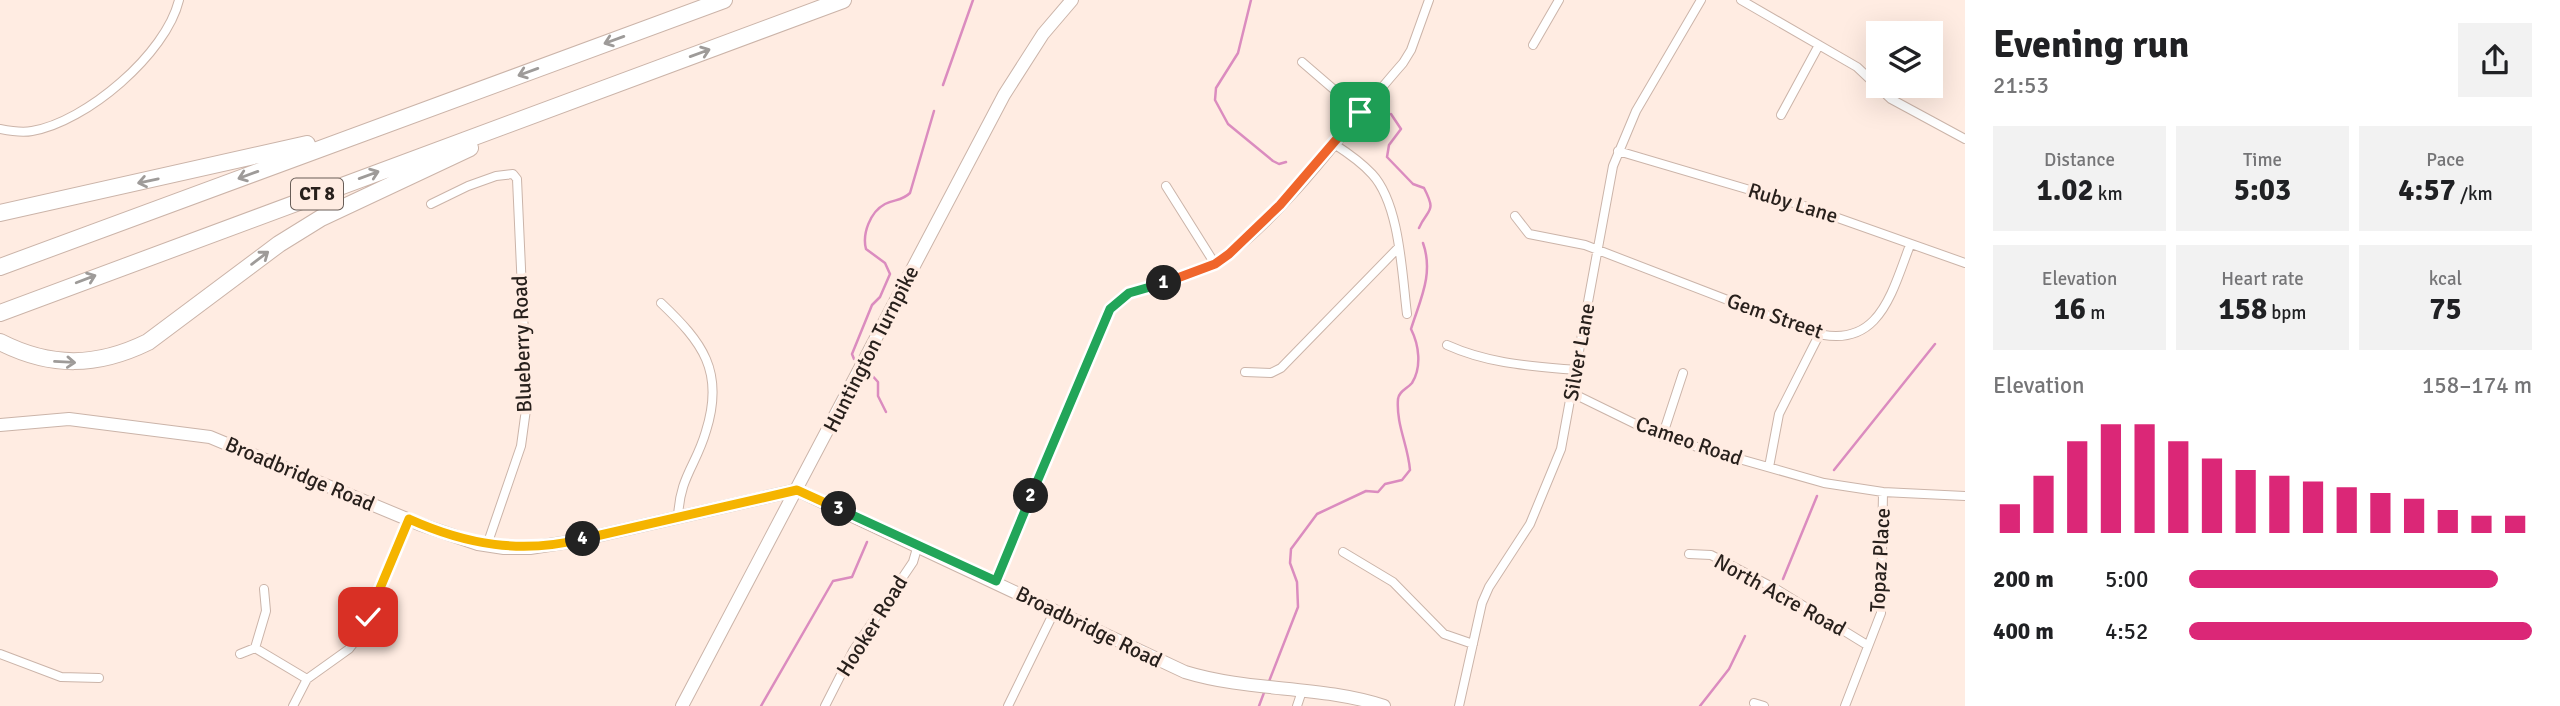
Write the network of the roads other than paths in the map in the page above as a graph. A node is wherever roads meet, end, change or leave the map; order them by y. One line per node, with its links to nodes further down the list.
1 (179, 0): 16 (street)
2 (724, 0): 13 (highway, CT 8, one-way to 13)
3 (843, 0): 12 (highway, CT 8, one-way to 3)
4 (1072, 0): 43 (main road, Huntington Turnpike)
5 (1429, 0): 14 (street)
6 (1559, 0): 9 (street)
7 (1701, 0): 19 (street, Silver Lane)
8 (1741, 0): 10 (street)
9 (1532, 45)
10 (1819, 45): 15 (street); 17 (street)
11 (1302, 62): 14 (street)
12 (636, 77): 31 (highway, CT 8, one-way to 12); 34 (highway, one-way to 12)
13 (496, 83): 22 (highway, one-way to 22); 29 (highway, CT 8, one-way to 29)
14 (1360, 112): 18 (street)
15 (1781, 115)
16 (0, 129)
17 (1965, 139)
18 (1334, 144): 25 (street); 28 (street)
19 (1618, 150): 24 (street, Ruby Lane); 26 (street, Silver Lane)
20 (1166, 187): 28 (street)
21 (431, 204): 48 (street, Blueberry Road)
22 (0, 213)
23 (1515, 216): 26 (street, Gem Street)
24 (1910, 245): 27 (street, Ruby Lane); 33 (street, Gem Street)
25 (1398, 248): 32 (street); 37 (street)
26 (1596, 250): 33 (street, Gem Street); 36 (street, Silver Lane)
27 (1965, 263)
28 (1215, 264): 52 (street)
29 (0, 267)
30 (661, 303): 46 (street)
31 (0, 313)
32 (1407, 314)
33 (1819, 335): 42 (street)
34 (0, 342)
35 (1447, 345): 36 (street)
36 (1576, 370): 39 (street, Silver Lane)
37 (1245, 372)
38 (1684, 373): 41 (street)
39 (1572, 393): 41 (street, Cameo Road); 55 (street, Silver Lane)
40 (0, 425): 47 (main road, Broadbridge Road)
41 (1662, 437): 42 (street, Cameo Road)
42 (1769, 467): 44 (street, Cameo Road)
43 (797, 490): 46 (main road, Broadbridge Road); 49 (main road, Broadbridge Road); 65 (main road, Huntington Turnpike)
44 (1884, 492): 45 (street, Cameo Road); 56 (street, Topaz Place)
45 (1965, 496)
46 (678, 517): 48 (main road, Broadbridge Road)
47 (409, 519): 48 (main road, Broadbridge Road); 61 (street)
48 (487, 545)
49 (918, 545): 52 (main road, Broadbridge Road); 66 (street, Hooker Road)
50 (1343, 552): 55 (street)
51 (1689, 554): 56 (street, North Acre Road)
52 (996, 581): 54 (main road, Broadbridge Road)
53 (264, 589): 57 (street)
54 (1055, 610): 62 (main road, Broadbridge Road); 67 (street)
55 (1473, 644): 70 (street, Silver Lane)
56 (1867, 645): 72 (street, Topaz Place)
57 (255, 648): 59 (street); 61 (street)
58 (0, 654): 60 (street)
59 (240, 654)
60 (99, 678)
61 (307, 679): 64 (street)
62 (1302, 691): 68 (street); 69 (main road, Broadbridge Road)
63 (1754, 703): 71 (street)
64 (293, 706)
65 (682, 706)
66 (825, 706)
67 (1008, 706)
68 (1297, 706)
69 (1384, 706)
70 (1459, 706)
71 (1765, 706)
72 (1844, 706)

